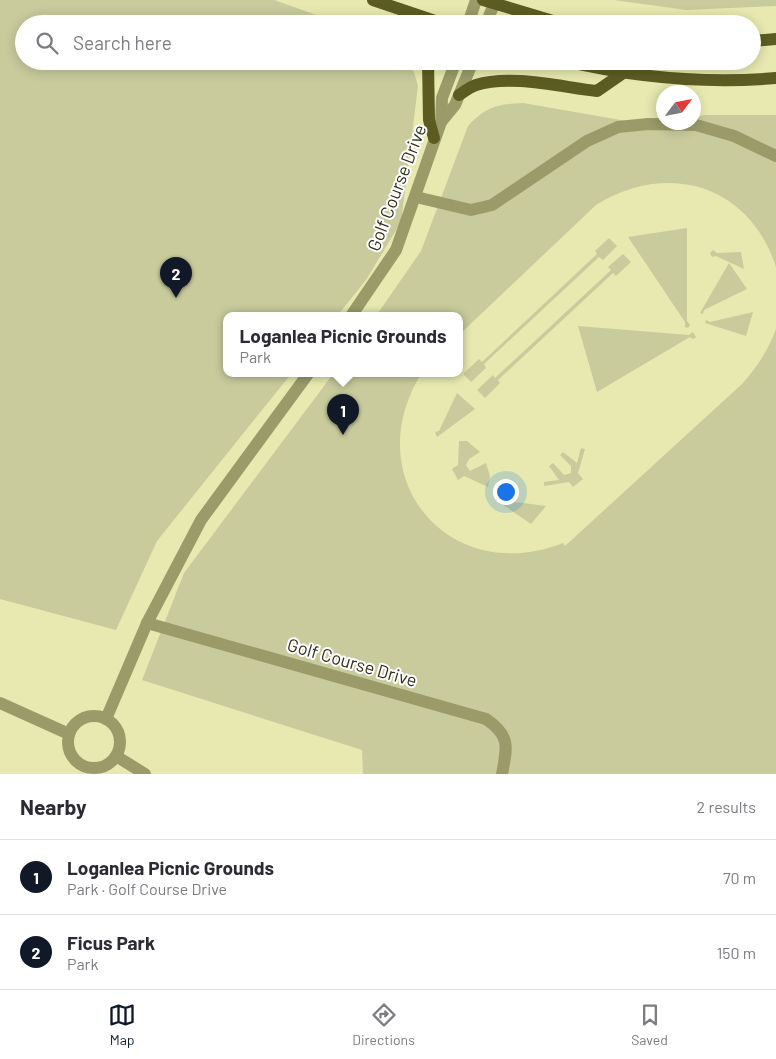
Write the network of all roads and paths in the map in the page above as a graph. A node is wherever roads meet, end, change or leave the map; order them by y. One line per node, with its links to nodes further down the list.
1 (373, 0): 4 (main road)
2 (476, 0): 7 (street)
3 (488, 2): 8 (street); 9 (main road)
4 (404, 10): 5 (main road); 6 (main road)
5 (408, 15)
6 (418, 15)
7 (471, 15)
8 (487, 15)
9 (532, 15)
10 (776, 39): 11 (main road)
11 (761, 40)
12 (428, 70): 20 (main road)
13 (453, 70): 19 (street, Golf Course Drive)
14 (470, 70): 18 (street, Golf Course Drive)
15 (612, 70): 16 (main road)
16 (623, 72): 17 (main road); 18 (main road)
17 (776, 78)
18 (460, 95): 19 (street, Golf Course Drive)
19 (441, 122): 20 (street, Golf Course Drive)
20 (434, 138): 22 (street, Golf Course Drive)
21 (776, 156): 22 (street)
22 (416, 197): 23 (street, Golf Course Drive)
23 (354, 312)
24 (306, 377): 25 (street)
25 (147, 623): 27 (street); 32 (street, Golf Course Drive)
26 (0, 703): 28 (street)
27 (106, 719): 28 (street); 29 (street)
28 (69, 734): 30 (street)
29 (116, 756): 30 (street); 31 (street)
30 (86, 771)
31 (145, 774)
32 (502, 774)

